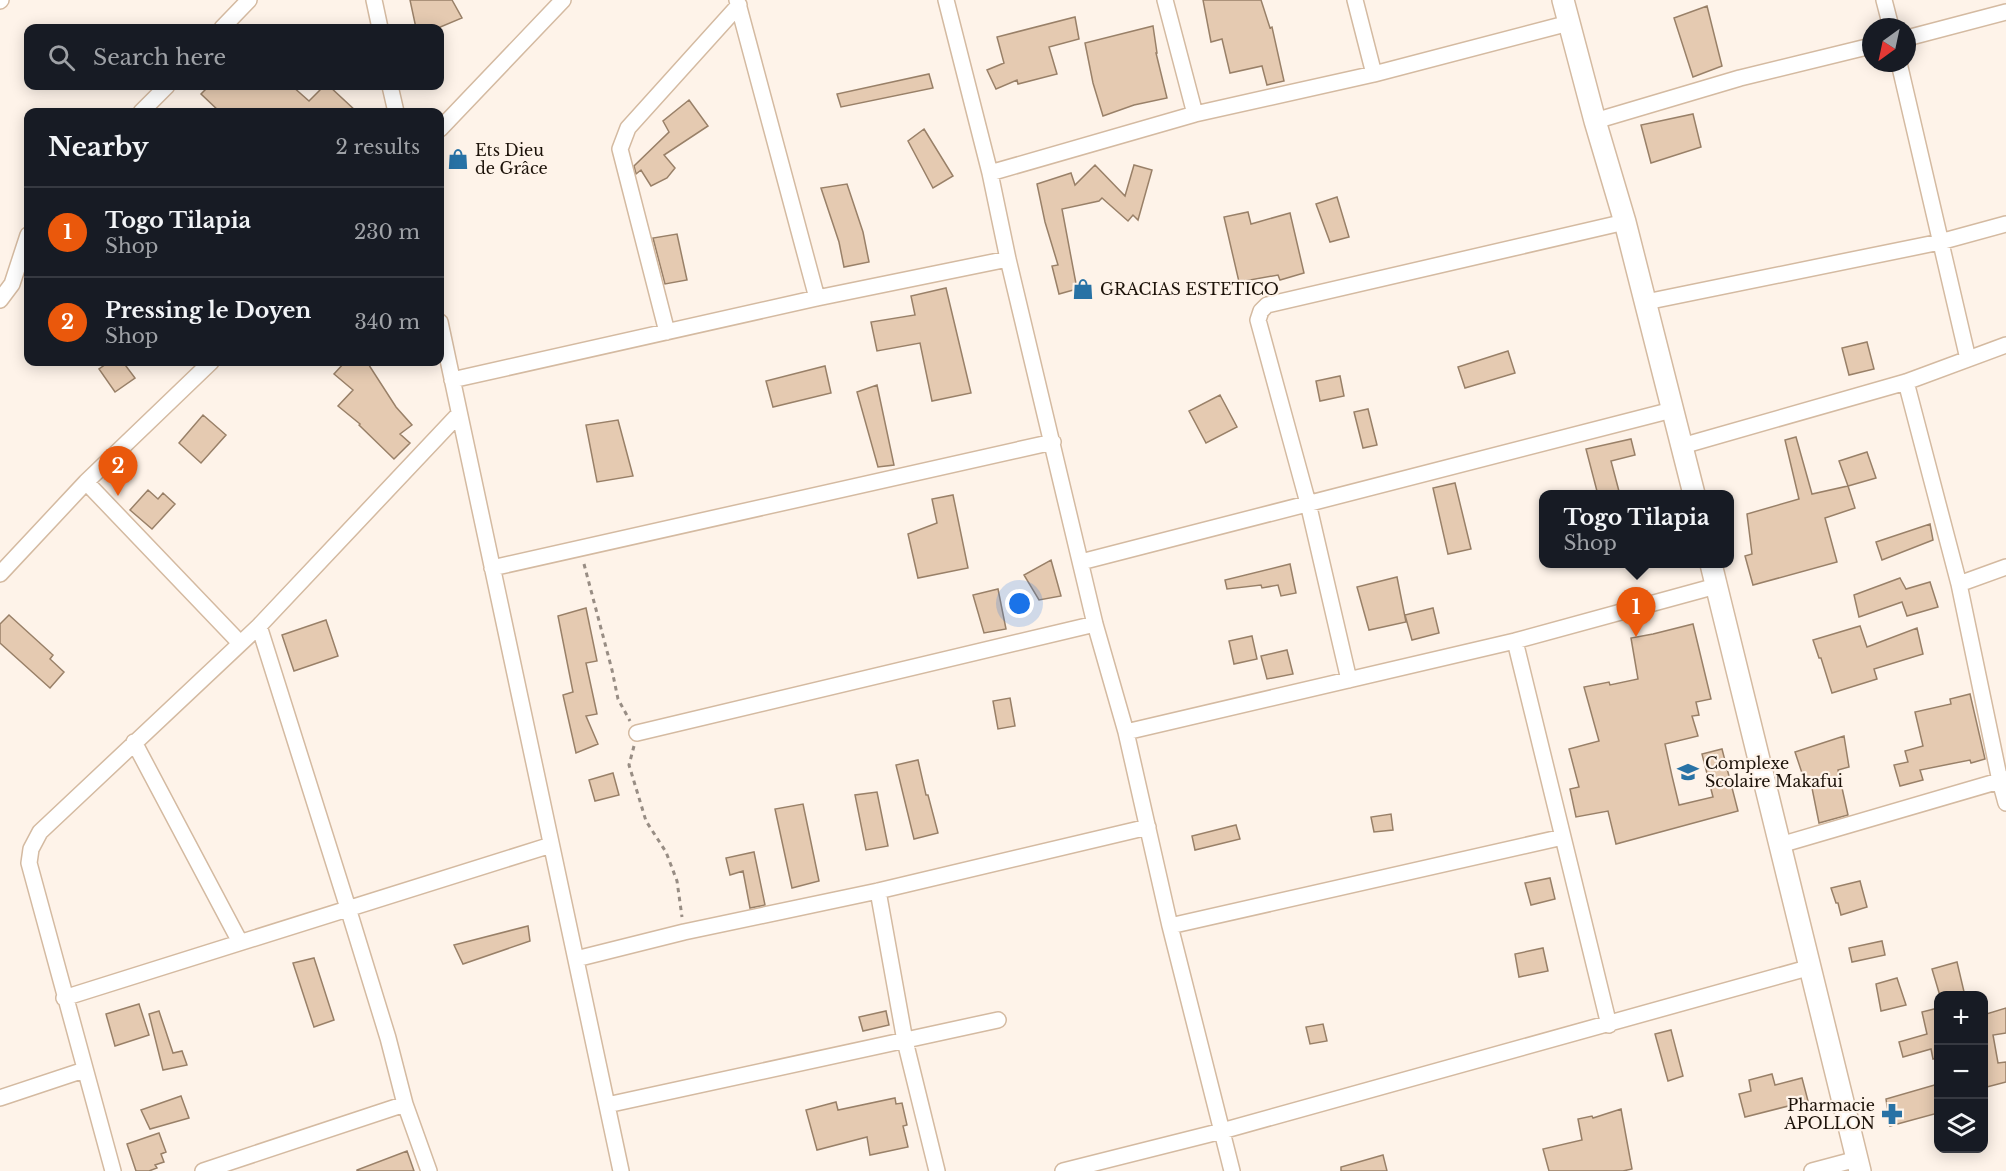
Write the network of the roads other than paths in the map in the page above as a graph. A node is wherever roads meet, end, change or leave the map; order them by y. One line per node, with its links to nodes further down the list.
1 (249, 0): 13 (street)
2 (374, 0): 14 (street)
3 (563, 0): 25 (street)
4 (946, 0): 26 (street)
5 (1165, 0): 23 (street)
6 (1355, 0): 18 (street)
7 (1563, 0): 12 (street)
8 (1884, 0): 11 (street)
9 (738, 2): 32 (street); 35 (street)
10 (2006, 12): 15 (street)
11 (1889, 18)
12 (1569, 23): 18 (street); 24 (street)
13 (226, 24)
14 (379, 24)
15 (1916, 36)
16 (1862, 48): 24 (street)
17 (1901, 72): 29 (street)
18 (1374, 74): 23 (street)
19 (163, 90): 21 (street)
20 (391, 90): 22 (street)
21 (145, 108)
22 (395, 108)
23 (1196, 114): 26 (street)
24 (1595, 121): 27 (street)
25 (444, 125)
26 (990, 173): 31 (street)
27 (1625, 222): 34 (street); 48 (street)
28 (2006, 224): 29 (street)
29 (1940, 242): 34 (street); 38 (street)
30 (24, 245): 33 (street)
31 (1008, 259): 32 (street); 44 (street)
32 (817, 298): 35 (street)
33 (0, 300)
34 (1646, 302): 42 (street)
35 (667, 332): 40 (street)
36 (444, 341): 40 (street)
37 (2006, 345): 38 (street)
38 (1968, 359): 41 (street)
39 (207, 366): 46 (street)
40 (452, 380): 43 (street)
41 (1906, 381): 45 (street); 54 (street)
42 (1672, 410): 45 (street); 48 (street)
43 (459, 414): 51 (street); 57 (street)
44 (1053, 442): 49 (street); 51 (street)
45 (1682, 446): 47 (street)
46 (86, 482): 53 (street); 59 (street)
47 (1693, 490)
48 (1308, 503): 49 (street); 60 (street)
49 (1081, 562): 56 (street)
50 (2006, 567): 54 (street)
51 (492, 568): 69 (street)
52 (1712, 568): 55 (street)
53 (0, 574)
54 (1959, 584): 64 (street)
55 (1716, 586): 58 (street); 68 (street)
56 (1095, 624): 61 (street); 62 (street)
57 (259, 626): 59 (street); 71 (street)
58 (1515, 641): 60 (street); 67 (street)
59 (240, 643): 63 (street)
60 (1349, 680): 61 (street)
61 (1126, 732): 66 (street)
62 (637, 733)
63 (134, 742): 73 (street); 76 (street)
64 (2003, 780): 65 (street); 68 (street)
65 (2006, 803)
66 (1148, 827): 70 (street); 72 (street)
67 (1563, 837): 72 (street); 78 (street)
68 (1780, 845): 75 (street)
69 (551, 846): 71 (street); 74 (street)
70 (878, 891): 74 (street); 79 (street)
71 (348, 908): 73 (street); 82 (street)
72 (1170, 926): 84 (street)
73 (240, 942): 76 (street)
74 (576, 959): 83 (street)
75 (1811, 968): 78 (street); 85 (street)
76 (64, 998): 80 (street)
77 (998, 1020): 79 (street)
78 (1609, 1025): 84 (street)
79 (905, 1041): 83 (street); 90 (street)
80 (84, 1070): 81 (street); 86 (street)
81 (0, 1098)
82 (405, 1104): 87 (street); 88 (street)
83 (607, 1105): 89 (street)
84 (1222, 1131): 91 (street); 92 (street)
85 (1858, 1165): 93 (street)
86 (113, 1171)
87 (203, 1171)
88 (429, 1171)
89 (621, 1171)
90 (937, 1171)
91 (1063, 1171)
92 (1232, 1171)
93 (1812, 1171)

